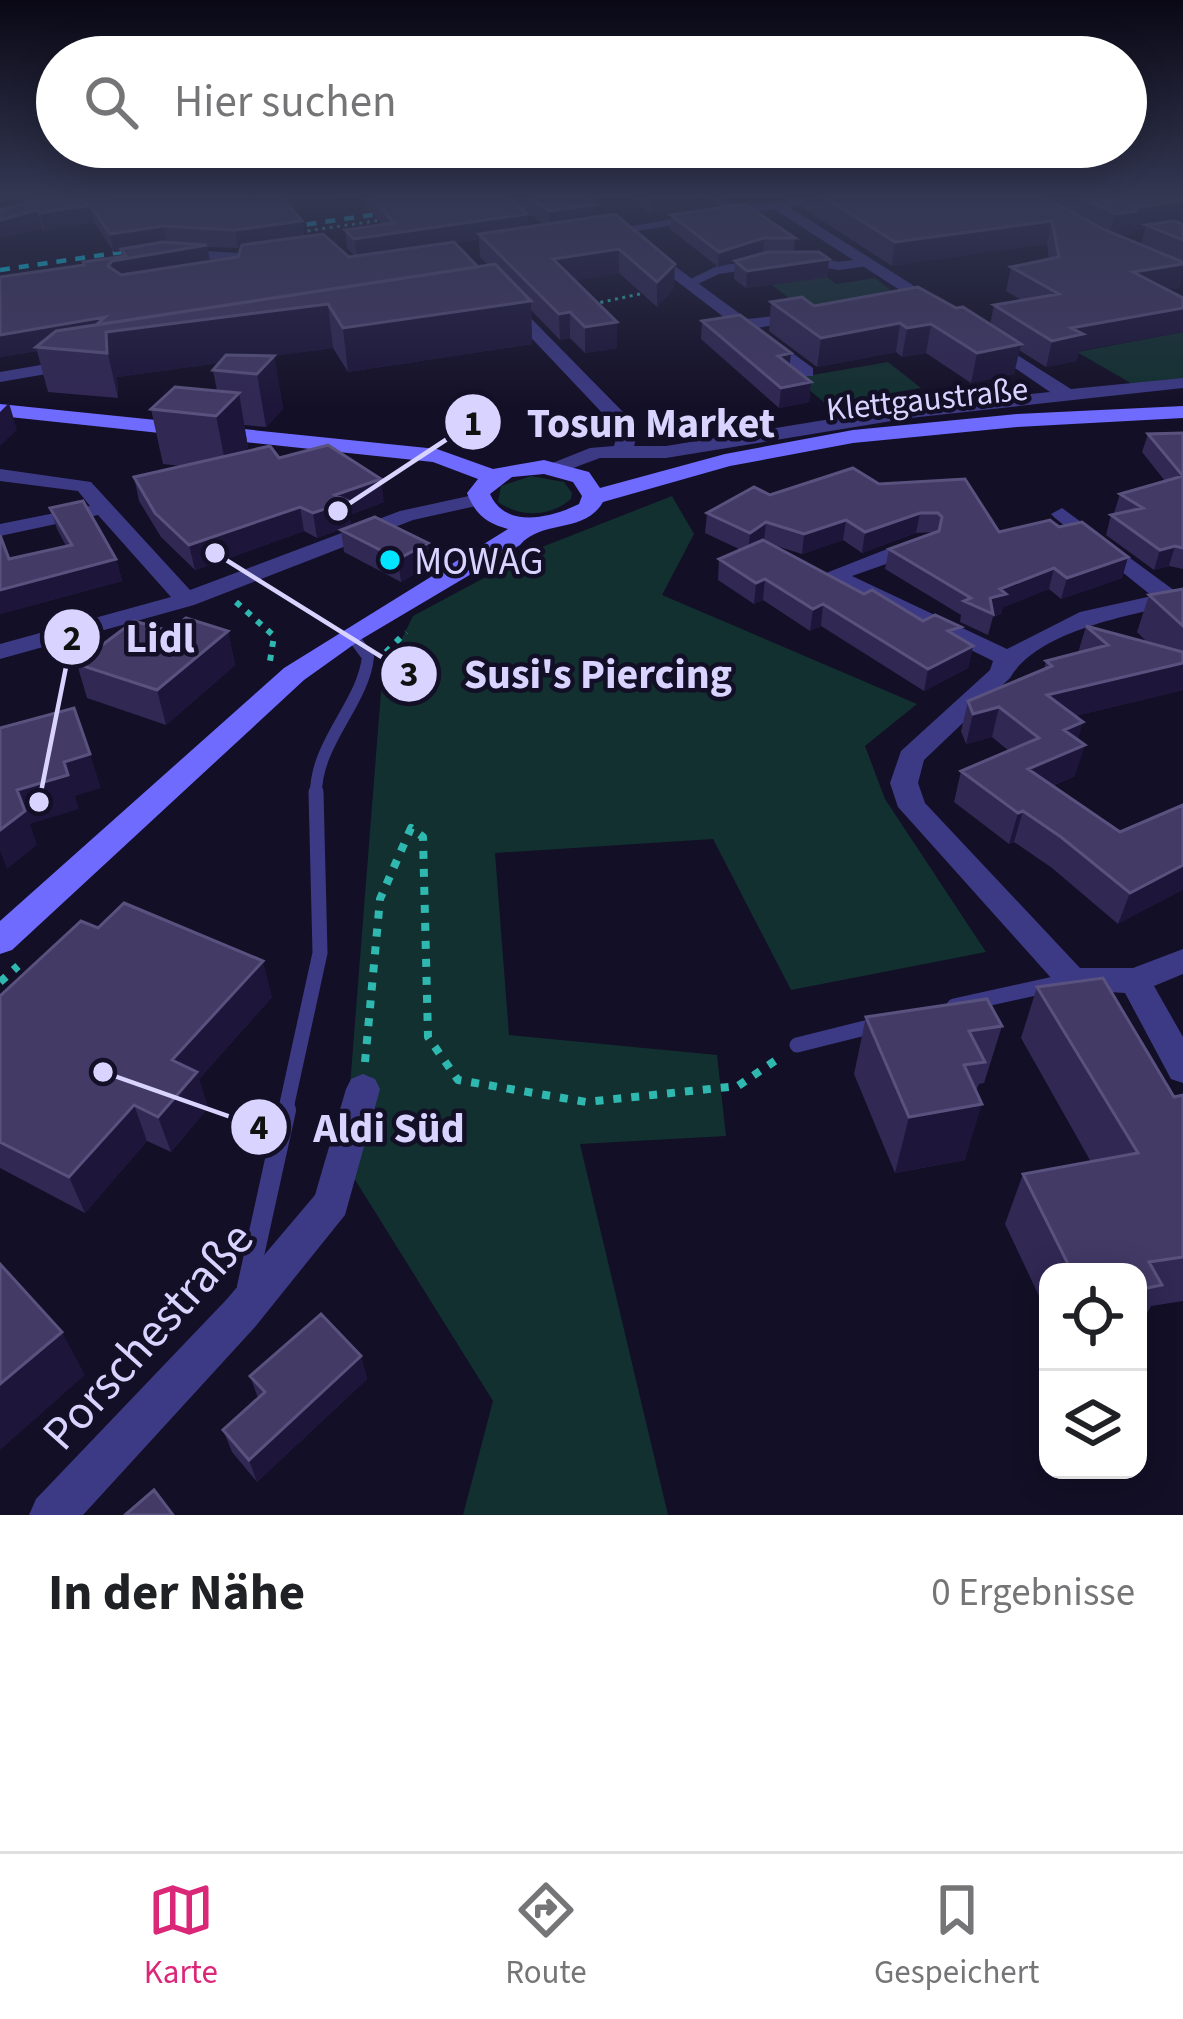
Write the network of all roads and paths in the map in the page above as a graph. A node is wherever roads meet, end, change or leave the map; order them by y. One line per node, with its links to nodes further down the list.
1 (227, 266): 5 (street)
2 (748, 266): 6 (lane)
3 (873, 266): 7 (street)
4 (670, 270): 6 (street)
5 (196, 275)
6 (691, 285): 10 (path); 13 (street)
7 (920, 295): 9 (street); 12 (street)
8 (491, 297): 22 (street)
9 (898, 299)
10 (587, 305)
11 (832, 310): 13 (street)
12 (956, 320)
13 (744, 325): 16 (street)
14 (975, 333): 19 (street)
15 (88, 362): 17 (street)
16 (807, 372)
17 (0, 377)
18 (1183, 383): 19 (street)
19 (1067, 395): 22 (street)
20 (0, 410): 25 (main road)
21 (1183, 412): 26 (main road, Klettgaustraße)
22 (623, 450): 23 (street)
23 (556, 468): 25 (main road); 26 (main road)
24 (0, 475): 28 (street)
25 (494, 477): 27 (main road)
26 (594, 496): 30 (main road, Klettgaustraße)
27 (478, 500): 30 (main road); 33 (street)
28 (108, 508): 31 (street); 35 (street)
29 (1062, 514): 34 (street)
30 (525, 524): 37 (main road)
31 (0, 530)
32 (926, 542): 39 (street)
33 (219, 587): 35 (street); 41 (path)
34 (1176, 597): 39 (street)
35 (186, 600): 38 (street)
36 (411, 627): 40 (path)
37 (352, 634): 40 (lane); 42 (main road)
38 (0, 652)
39 (1007, 658): 44 (street)
40 (367, 672): 52 (lane)
41 (256, 674)
42 (9, 953): 46 (path)
43 (1183, 961): 45 (street)
44 (1072, 980): 45 (street); 47 (lane)
45 (1136, 981): 50 (street)
46 (0, 982)
47 (935, 1011)
48 (889, 1022): 49 (lane)
49 (797, 1045): 51 (path)
50 (1183, 1069)
51 (363, 1089): 52 (street, Porschestraße)
52 (242, 1313): 53 (street, Porschestraße)
53 (52, 1515)

